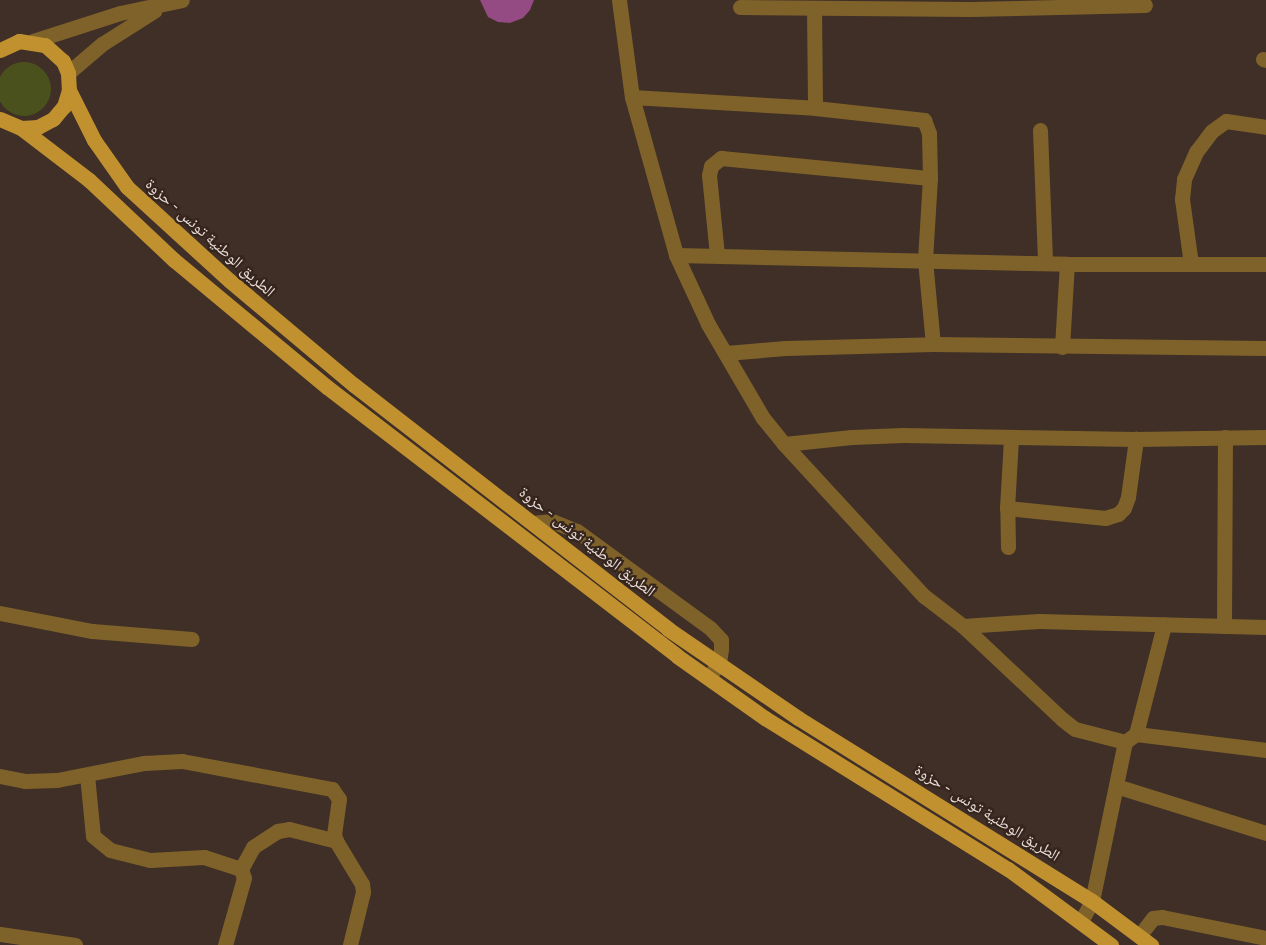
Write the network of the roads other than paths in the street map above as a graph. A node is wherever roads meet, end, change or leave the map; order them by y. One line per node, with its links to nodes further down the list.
1 (182, 0): 5 (street)
2 (619, 0): 12 (street)
3 (1079, 4): 4 (street); 7 (street)
4 (1145, 4)
5 (164, 5): 8 (street); 10 (street)
6 (740, 6): 7 (street)
7 (814, 8): 13 (street)
8 (33, 41): 9 (main road); 10 (main road)
9 (2, 48)
10 (68, 73): 11 (main road)
11 (69, 90): 16 (main road); 35 (main road, الطريق الوطنية تونس - حزوة)
12 (632, 97): 13 (street); 19 (street)
13 (815, 108): 18 (street)
14 (0, 119): 16 (main road)
15 (1266, 127): 24 (street)
16 (21, 128): 36 (main road)
17 (1040, 130): 22 (street)
18 (930, 178): 20 (street); 21 (street)
19 (676, 255): 20 (street); 29 (street)
20 (717, 255): 21 (street)
21 (925, 260): 22 (street); 26 (street)
22 (1045, 263): 23 (street)
23 (1067, 264): 24 (street); 27 (street)
24 (1191, 264): 25 (street)
25 (1266, 264)
26 (933, 344): 27 (street); 29 (street)
27 (1062, 347): 28 (street)
28 (1266, 348)
29 (726, 354): 34 (street)
30 (1266, 436): 31 (street)
31 (1225, 437): 33 (street); 42 (street)
32 (1011, 438): 33 (street); 34 (street); 37 (street)
33 (1136, 439): 37 (street)
34 (784, 444): 43 (street)
35 (470, 475): 36 (main road); 38 (main road, الطريق الوطنية تونس - حزوة)
36 (460, 490): 47 (main road)
37 (1006, 508): 39 (street)
38 (533, 523): 46 (main road, الطريق الوطنية تونس - حزوة); 46 (street)
39 (1008, 547)
40 (0, 613): 45 (street)
41 (1164, 625): 42 (street); 43 (street); 48 (street)
42 (1224, 626): 44 (street)
43 (963, 627): 48 (street)
44 (1266, 627)
45 (192, 639)
46 (719, 663): 47 (street); 56 (main road, الطريق الوطنية تونس - حزوة)
47 (709, 677): 57 (main road)
48 (1131, 738): 49 (street); 52 (street)
49 (1266, 750)
50 (87, 775): 51 (street); 54 (street); 55 (street)
51 (0, 776)
52 (1116, 786): 53 (street); 56 (street)
53 (1266, 833)
54 (336, 841): 55 (street); 63 (street)
55 (241, 869): 62 (street)
56 (1092, 901): 57 (street); 60 (main road, الطريق الوطنية تونس - حزوة)
57 (1081, 921): 64 (main road)
58 (0, 934): 61 (street)
59 (1266, 938): 60 (street)
60 (1145, 940)
61 (75, 945)
62 (225, 945)
63 (350, 945)
64 (1111, 945)

